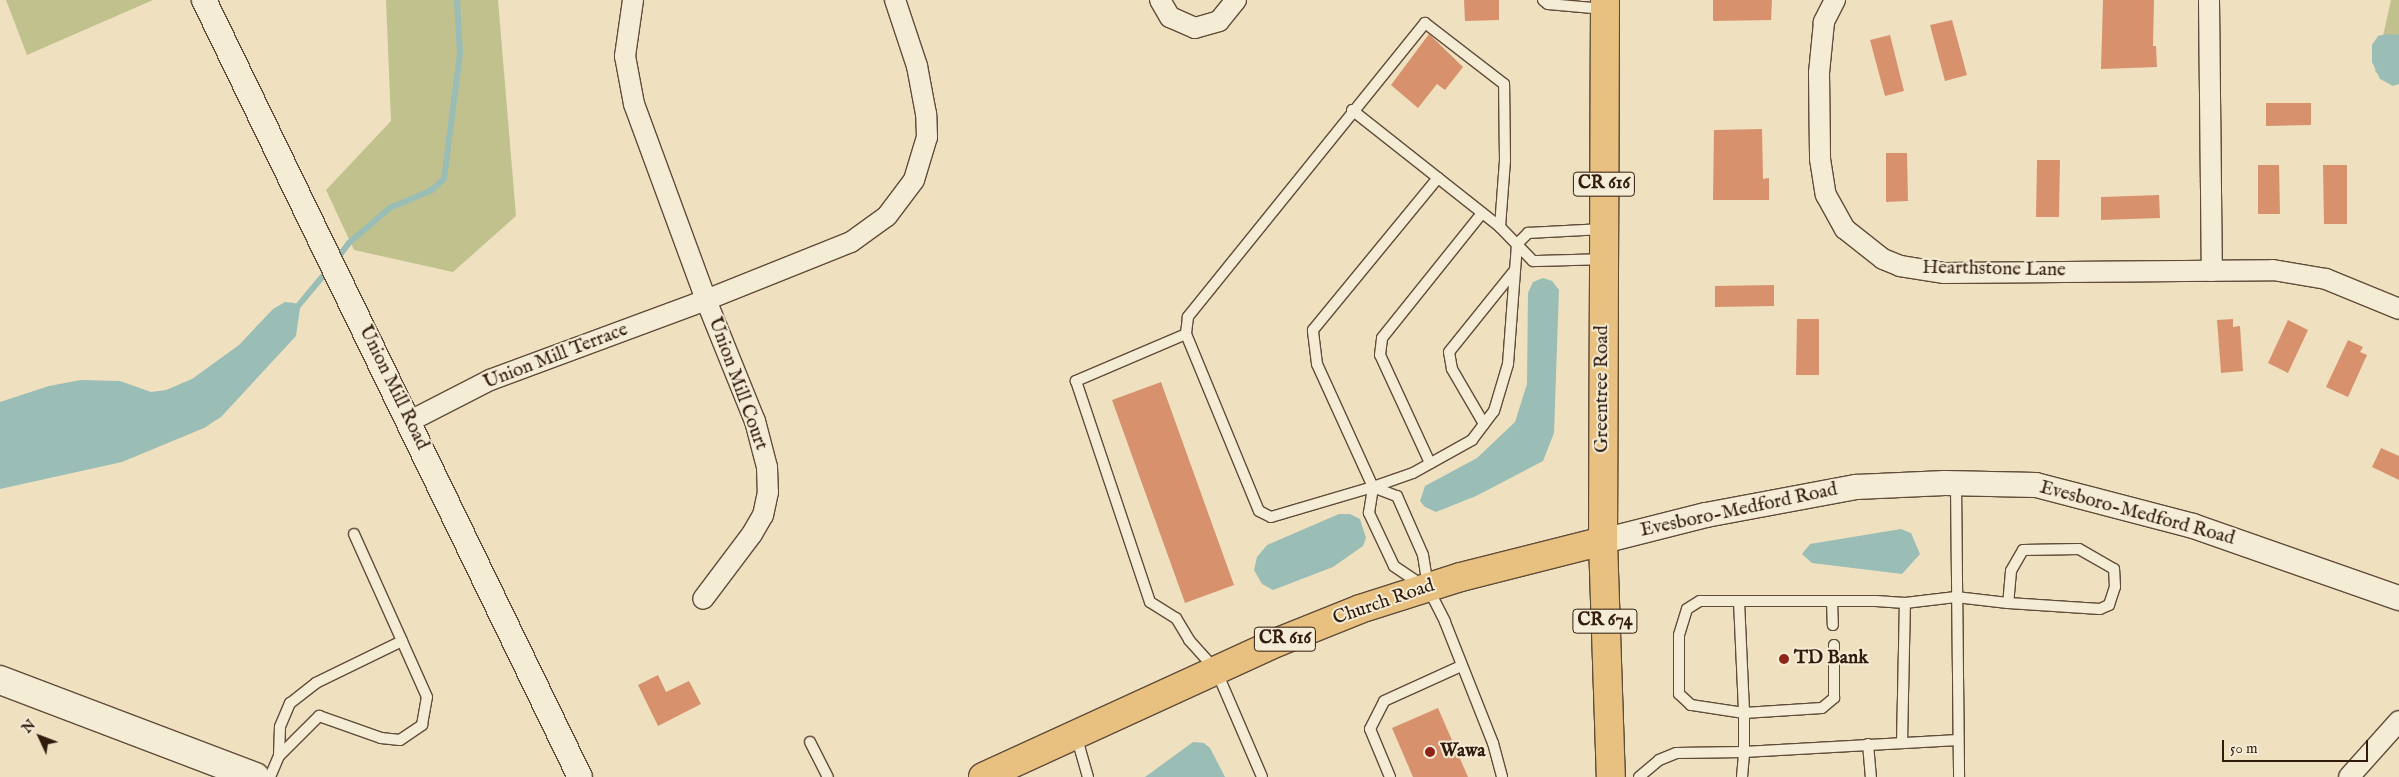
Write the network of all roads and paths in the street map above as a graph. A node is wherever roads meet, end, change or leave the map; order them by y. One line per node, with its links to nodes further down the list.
1 (204, 0): 22 (street, Union Mill Road)
2 (633, 0): 19 (street)
3 (895, 0): 19 (street, Union Mill Terrace)
4 (1160, 0): 5 (street)
5 (1236, 0)
6 (1543, 0): 9 (lane)
7 (1835, 0): 18 (street, Hearthstone Lane)
8 (2209, 0): 18 (street)
9 (1605, 5): 14 (main road, Greentree Road / CR 616)
10 (1352, 110): 11 (lane); 13 (lane); 21 (lane)
11 (1438, 178): 12 (lane); 26 (lane)
12 (1482, 213): 13 (lane); 24 (lane)
13 (1500, 227): 15 (lane)
14 (1604, 229): 15 (lane); 16 (main road, Greentree Road / CR 616)
15 (1517, 244): 16 (lane); 17 (lane)
16 (1604, 259): 28 (main road, Greentree Road / CR 616)
17 (1515, 270): 23 (lane); 23 (lane)
18 (2212, 270): 20 (street, Hearthstone Lane)
19 (706, 300): 22 (street, Union Mill Terrace); 32 (street, Union Mill Court)
20 (2399, 309)
21 (1186, 334): 26 (lane); 41 (lane)
22 (410, 421): 54 (street, Union Mill Road)
23 (1484, 424): 24 (lane)
24 (1430, 463): 26 (lane)
25 (1956, 484): 28 (street, Evesboro-Medford Road); 30 (lane); 31 (street, Evesboro-Medford Road)
26 (1373, 487): 29 (lane); 29 (lane)
27 (354, 534): 38 (lane)
28 (1602, 542): 29 (main road, Church Road / CR 616); 61 (main road, Greentree Road / CR 674)
29 (1428, 588): 40 (lane); 41 (main road, Church Road / CR 616)
30 (1956, 597): 35 (lane); 36 (lane); 46 (lane)
31 (2399, 598)
32 (703, 599)
33 (1739, 601): 34 (lane); 43 (lane); 43 (lane)
34 (1832, 601): 35 (lane); 37 (lane)
35 (1905, 603): 48 (lane)
36 (2008, 603): 36 (lane)
37 (1832, 625)
38 (402, 641): 51 (lane); 51 (lane)
39 (1834, 645): 43 (lane)
40 (1461, 666): 59 (lane); 60 (lane)
41 (1216, 670): 45 (main road, Church Road / CR 616); 58 (lane)
42 (0, 680): 52 (main road)
43 (1744, 713): 50 (lane)
44 (2399, 721): 66 (street)
45 (1076, 734): 56 (main road, Church Road / CR 616); 57 (lane)
46 (1958, 740): 48 (lane); 65 (lane)
47 (810, 742): 55 (lane)
48 (1902, 743): 49 (lane)
49 (1868, 744): 50 (lane); 64 (lane)
50 (1744, 752): 62 (lane); 63 (lane)
51 (279, 756): 53 (lane)
52 (255, 777)
53 (270, 777)
54 (580, 777)
55 (828, 777)
56 (983, 777)
57 (1088, 777)
58 (1262, 777)
59 (1390, 777)
60 (1502, 777)
61 (1611, 777)
62 (1639, 777)
63 (1742, 777)
64 (1871, 777)
65 (1959, 777)
66 (2349, 777)

